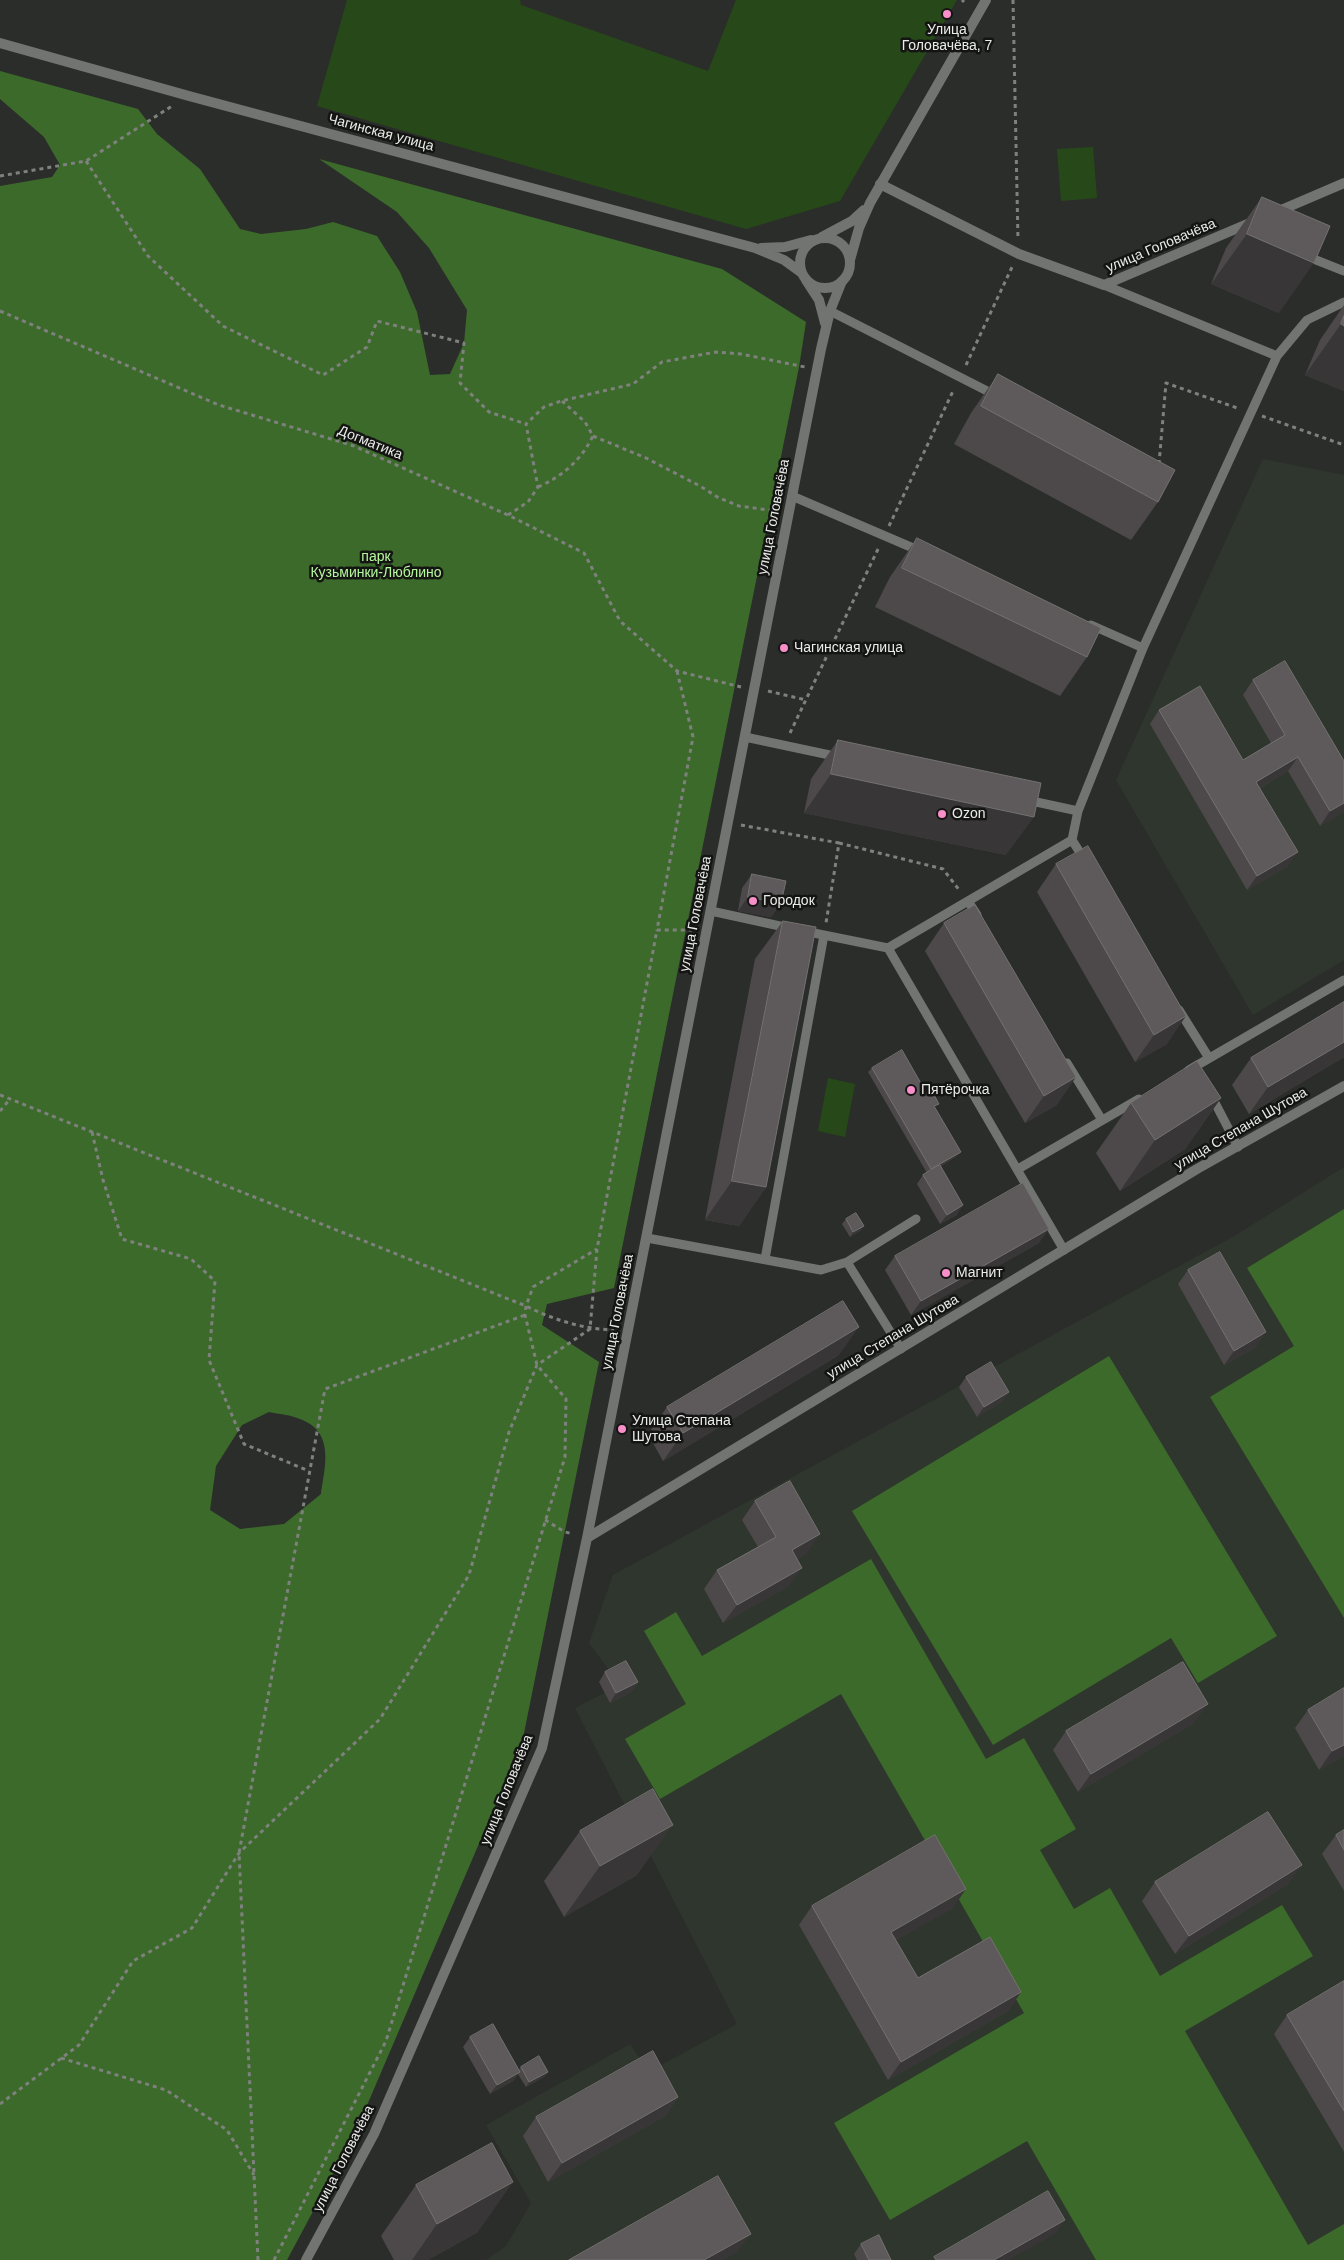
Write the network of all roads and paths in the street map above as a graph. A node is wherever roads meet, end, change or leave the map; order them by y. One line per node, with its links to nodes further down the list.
1 (986, 0): 8 (street)
2 (1013, 0): 12 (path)
3 (0, 43): 4 (street, Чагинская улица)
4 (189, 96): 5 (path); 11 (street, Чагинская улица)
5 (86, 161): 6 (path); 29 (path)
6 (0, 176)
7 (1344, 183): 18 (street, улица Головачёва)
8 (880, 184): 9 (street); 12 (street, улица Головачёва)
9 (870, 203): 10 (street); 14 (street)
10 (818, 238): 11 (street, Чагинская улица); 14 (street); 16 (street)
11 (756, 248): 16 (street, Чагинская улица)
12 (1019, 254): 18 (street, улица Головачёва); 25 (path)
13 (1299, 254): 15 (lane)
14 (850, 260): 17 (street)
15 (1344, 271)
16 (804, 277): 17 (street); 22 (street, улица Головачёва)
17 (842, 281): 21 (street, улица Головачёва)
18 (1104, 285): 23 (lane)
19 (1344, 302): 23 (lane)
20 (0, 311): 36 (path, Догматика)
21 (830, 311): 22 (street, улица Головачёва); 25 (lane)
22 (826, 327): 24 (street, улица Головачёва)
23 (1277, 356): 28 (lane)
24 (818, 367): 27 (path); 34 (street, улица Головачёва)
25 (960, 376): 26 (lane); 37 (path)
26 (1003, 399)
27 (561, 401): 29 (path); 30 (path)
28 (1250, 412): 31 (path); 32 (path); 40 (lane)
29 (526, 424): 33 (path)
30 (594, 436): 33 (path); 35 (path)
31 (1344, 445)
32 (1158, 472)
33 (538, 486): 36 (path)
34 (792, 496): 35 (street, улица Головачёва); 37 (lane)
35 (789, 511): 42 (street, улица Головачёва)
36 (508, 515): 41 (path, Догматика)
37 (884, 536): 38 (lane); 44 (path)
38 (929, 555)
39 (1081, 621): 40 (lane)
40 (1143, 648): 49 (lane)
41 (677, 671): 42 (path); 57 (path)
42 (755, 689): 45 (street, улица Головачёва)
43 (768, 692): 44 (path)
44 (806, 700): 46 (path)
45 (745, 737): 46 (lane); 50 (street, улица Головачёва)
46 (785, 745): 47 (lane)
47 (851, 760)
48 (1021, 798): 49 (lane)
49 (1078, 811): 51 (lane)
50 (728, 822): 52 (path); 55 (street, улица Головачёва)
51 (1072, 840): 53 (lane); 54 (lane)
52 (839, 843): 54 (path); 59 (path)
53 (1088, 866)
54 (968, 901): 56 (lane); 60 (lane)
55 (711, 911): 58 (street, улица Головачёва); 59 (lane)
56 (983, 926)
57 (657, 930): 58 (path); 78 (path)
58 (706, 934): 77 (street, улица Головачёва)
59 (824, 936): 60 (lane); 80 (lane)
60 (888, 948): 75 (lane)
61 (1344, 980): 64 (lane)
62 (1172, 1000): 64 (lane)
63 (1061, 1053): 72 (lane)
64 (1209, 1058): 65 (lane)
65 (1178, 1076)
66 (1344, 1086): 74 (street, улица Степана Шутова)
67 (1208, 1090): 74 (lane)
68 (0, 1095): 70 (path)
69 (1144, 1096): 72 (lane)
70 (10, 1099): 71 (path); 73 (path)
71 (0, 1111)
72 (1102, 1120): 75 (lane)
73 (92, 1132): 82 (path); 88 (path)
74 (1238, 1146): 79 (street, улица Степана Шутова)
75 (1018, 1169): 79 (lane)
76 (916, 1219): 81 (lane)
77 (647, 1238): 80 (lane); 85 (street, улица Головачёва)
78 (597, 1249): 82 (path); 84 (path)
79 (1064, 1250): 86 (street, улица Степана Шутова)
80 (765, 1258): 81 (lane)
81 (847, 1262): 86 (lane)
82 (526, 1306): 83 (path); 84 (path)
83 (526, 1315): 87 (path); 88 (path)
84 (590, 1329): 85 (path); 87 (path)
85 (628, 1331): 90 (street, улица Головачёва)
86 (901, 1349): 90 (street, улица Степана Шутова)
87 (537, 1365): 89 (path); 91 (path)
88 (309, 1471): 91 (path)
89 (545, 1520): 90 (path); 96 (path)
90 (587, 1538): 97 (street, улица Головачёва)
91 (239, 1853): 92 (path); 94 (path)
92 (62, 2058): 93 (path); 94 (path)
93 (0, 2104)
94 (254, 2176): 95 (path)
95 (258, 2260)
96 (274, 2260)
97 (306, 2260)

